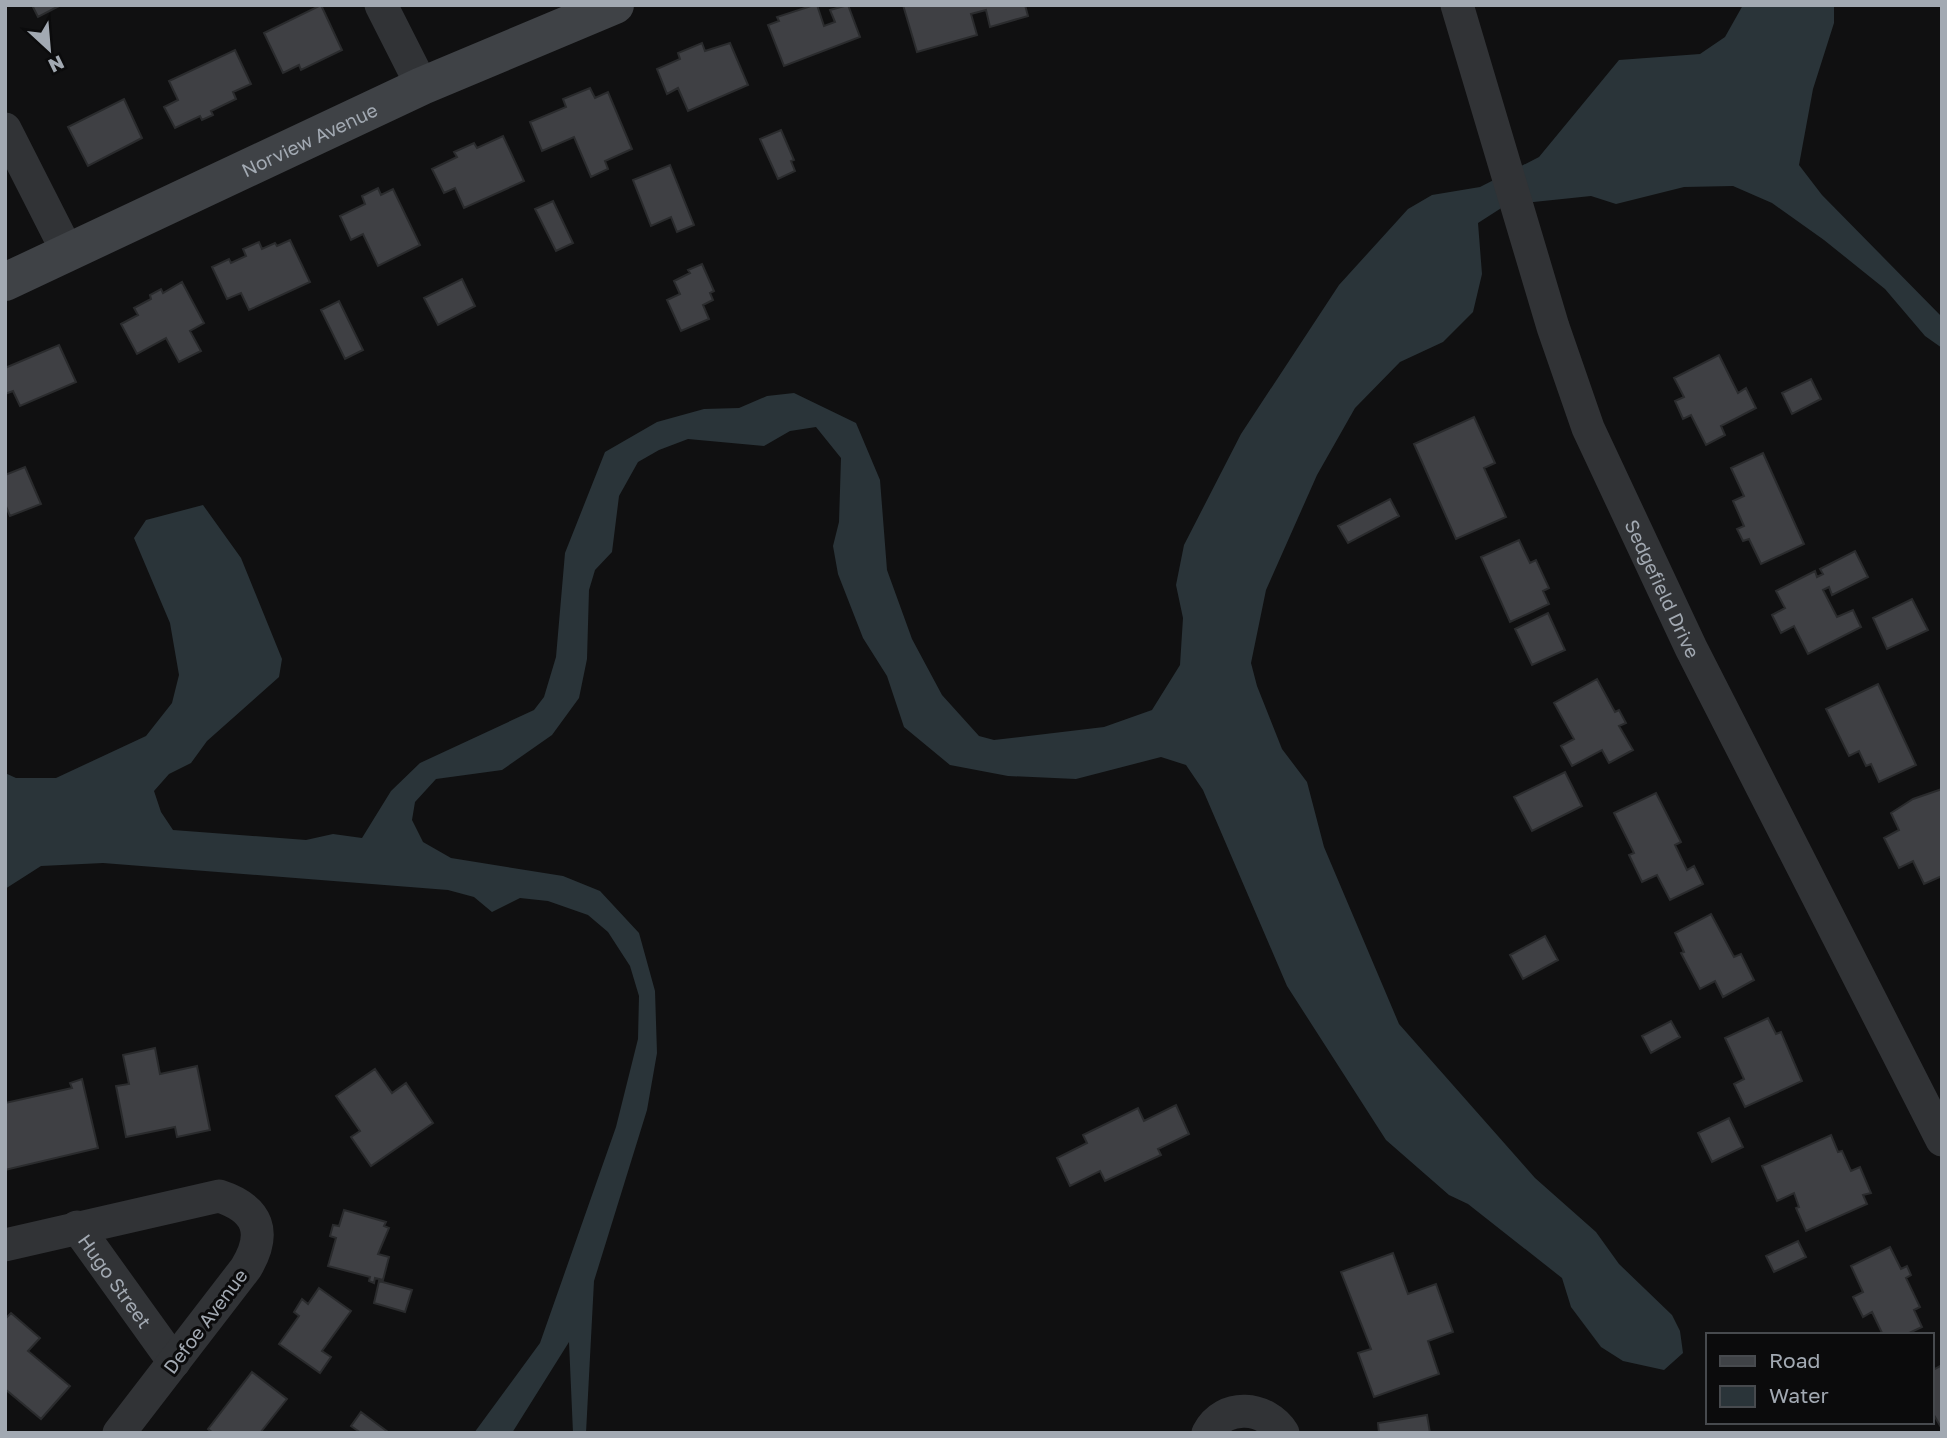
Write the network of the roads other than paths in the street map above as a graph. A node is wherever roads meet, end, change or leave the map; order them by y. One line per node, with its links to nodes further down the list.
1 (381, 5): 4 (street)
2 (615, 5): 4 (street, Norview Avenue)
3 (1457, 5): 8 (street, Sedgefield Drive)
4 (422, 86): 6 (street, Norview Avenue)
5 (5, 129): 6 (street)
6 (68, 253): 7 (street, Norview Avenue)
7 (5, 282)
8 (1942, 1140)
9 (77, 1227): 10 (street, Hugo Street); 11 (street, Hugo Street); 11 (street, Defoe Avenue)
10 (5, 1245)
11 (174, 1362): 12 (street, Defoe Avenue)
12 (120, 1433)
13 (1208, 1433): 14 (street)
14 (1283, 1433)

